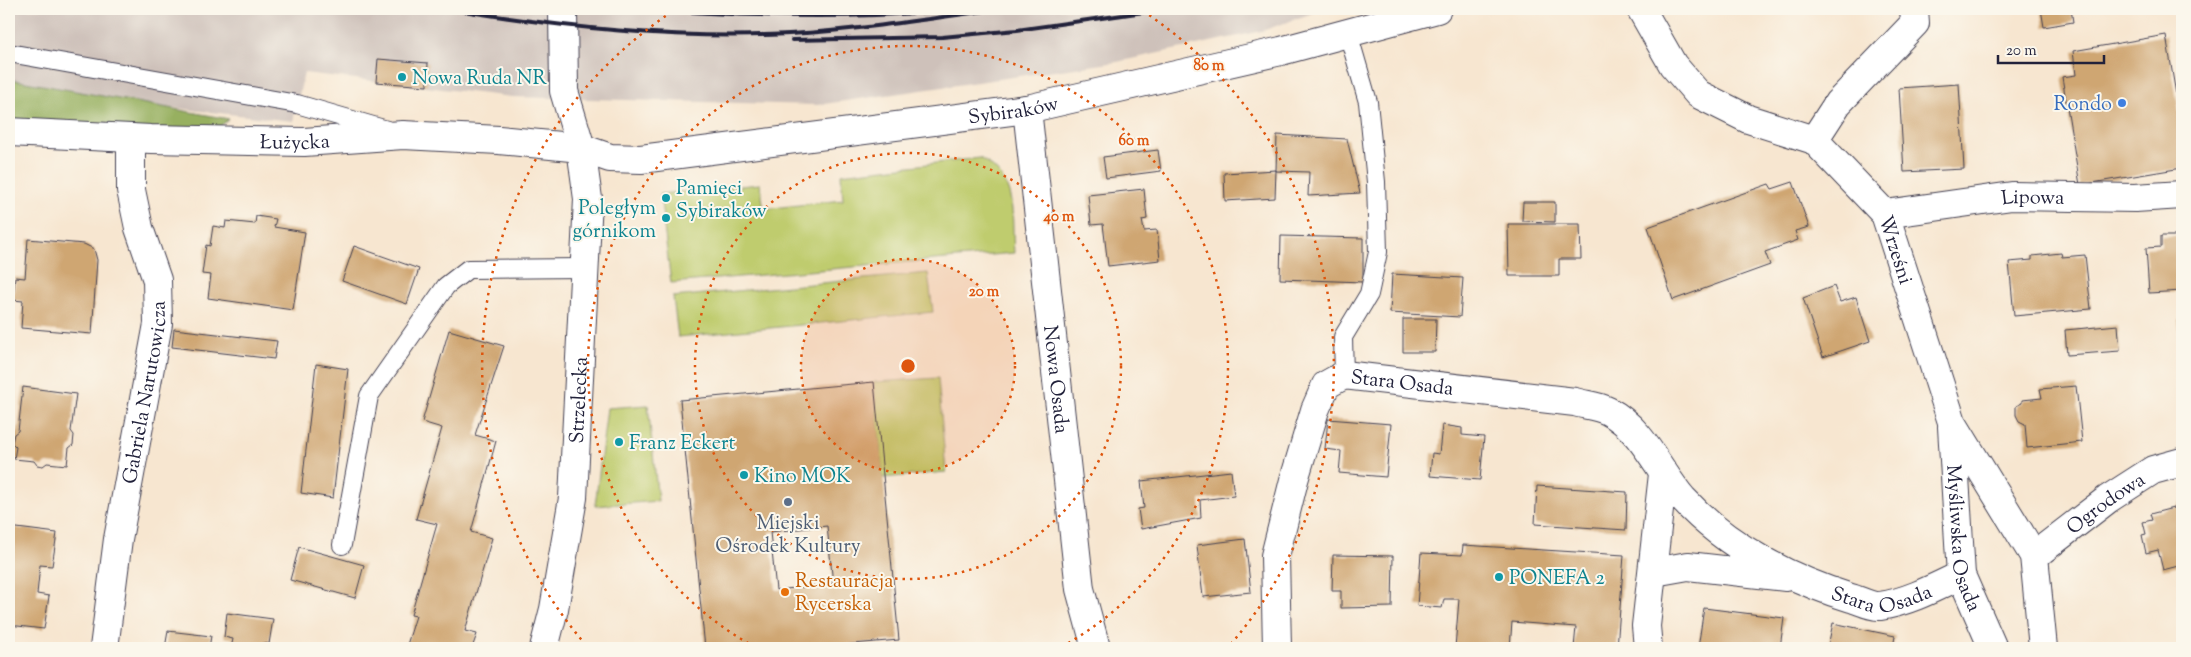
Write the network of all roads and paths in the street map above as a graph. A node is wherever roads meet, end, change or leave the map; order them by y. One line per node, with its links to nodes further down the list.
1 (563, 9): 12 (street, Strzelecka)
2 (1437, 9): 5 (street, Sybiraków)
3 (1642, 9): 11 (street, Wrześni)
4 (1914, 9): 11 (street)
5 (1348, 33): 7 (street, Sybiraków); 16 (lane, Stara Osada)
6 (9, 53): 9 (lane)
7 (1027, 109): 12 (street, Sybiraków); 27 (street, Nowa Osada)
8 (9, 132): 10 (street, Łużycka)
9 (403, 135): 10 (street, Łużycka); 12 (street, Łużycka)
10 (131, 138): 25 (street, Gabriela Narutowicza)
11 (1814, 140): 14 (street, Wrześni)
12 (581, 148): 15 (street, Strzelecka)
13 (2182, 195): 14 (street, Lipowa)
14 (1885, 214): 17 (street, Wrześni)
15 (584, 268): 20 (lane); 26 (street, Strzelecka)
16 (1344, 375): 19 (street, Stara Osada); 28 (street)
17 (1952, 422): 21 (street, Wrześni); 23 (street, Myśliwska Osada)
18 (2182, 462): 21 (street, Ogrodowa)
19 (1663, 474): 22 (street); 24 (street, Stara Osada)
20 (342, 545)
21 (2034, 556): 31 (street)
22 (1654, 572): 24 (street, Stara Osada); 29 (street)
23 (1961, 575): 24 (street, Stara Osada); 30 (street, Myśliwska Osada)
24 (1800, 579)
25 (104, 648)
26 (544, 648)
27 (1096, 648)
28 (1277, 648)
29 (1648, 648)
30 (1993, 648)
31 (2043, 648)

